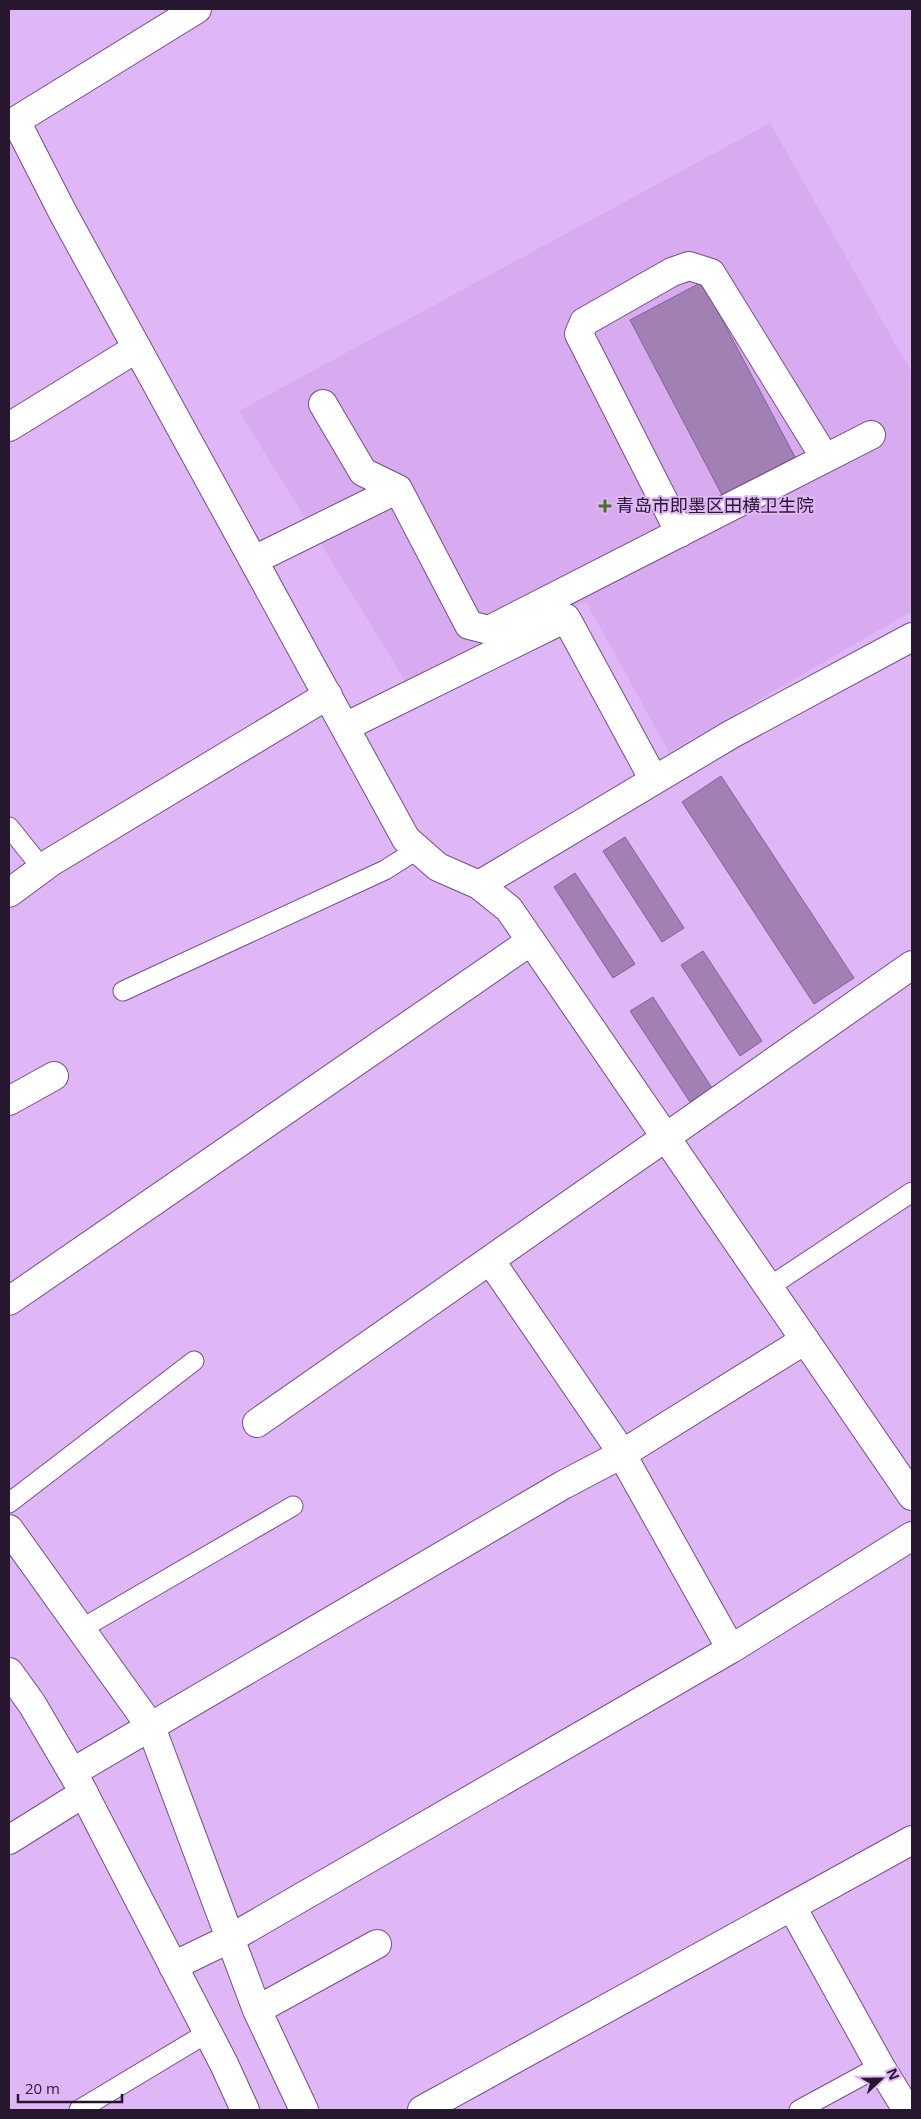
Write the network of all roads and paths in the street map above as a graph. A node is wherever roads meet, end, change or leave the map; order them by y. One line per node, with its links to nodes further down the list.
1 (197, 9): 2 (street)
2 (12, 123): 3 (street)
3 (137, 348): 5 (street); 10 (street)
4 (323, 404): 8 (street)
5 (9, 427)
6 (870, 436): 7 (street)
7 (826, 458): 9 (street); 9 (street)
8 (398, 489): 9 (street); 10 (street)
9 (680, 533)
10 (254, 560): 12 (street)
11 (910, 644): 14 (street)
12 (328, 695): 13 (street); 17 (street)
13 (345, 727): 14 (street); 16 (street)
14 (654, 780): 18 (street)
15 (9, 827): 17 (lane)
16 (418, 849): 18 (street); 22 (lane)
17 (42, 868): 19 (street)
18 (479, 885): 20 (street)
19 (9, 893)
20 (531, 941): 25 (street); 29 (street)
21 (912, 965): 25 (street)
22 (123, 991)
23 (54, 1076): 24 (street)
24 (9, 1102)
25 (666, 1137): 27 (street); 28 (street)
26 (912, 1192): 28 (lane)
27 (490, 1260): 32 (street); 33 (street)
28 (769, 1287): 30 (street)
29 (9, 1301)
30 (805, 1340): 33 (street); 34 (street)
31 (194, 1361): 35 (lane)
32 (257, 1423)
33 (622, 1454): 40 (street); 42 (street)
34 (912, 1496)
35 (9, 1503)
36 (294, 1506): 39 (lane)
37 (9, 1529): 39 (street)
38 (912, 1536): 40 (street)
39 (81, 1629): 42 (street)
40 (731, 1650): 48 (street)
41 (12, 1682): 43 (street)
42 (151, 1727): 43 (street); 48 (street)
43 (78, 1782): 44 (street); 49 (street)
44 (9, 1840)
45 (912, 1840): 46 (street)
46 (792, 1907): 52 (street); 56 (street)
47 (377, 1944): 50 (street)
48 (214, 1946): 49 (street); 50 (street)
49 (173, 1966): 51 (street)
50 (257, 2010): 55 (street)
51 (207, 2033): 53 (lane); 54 (street)
52 (880, 2066): 57 (lane); 58 (street)
53 (79, 2110)
54 (245, 2110)
55 (304, 2110)
56 (422, 2110)
57 (799, 2110)
58 (907, 2110)

